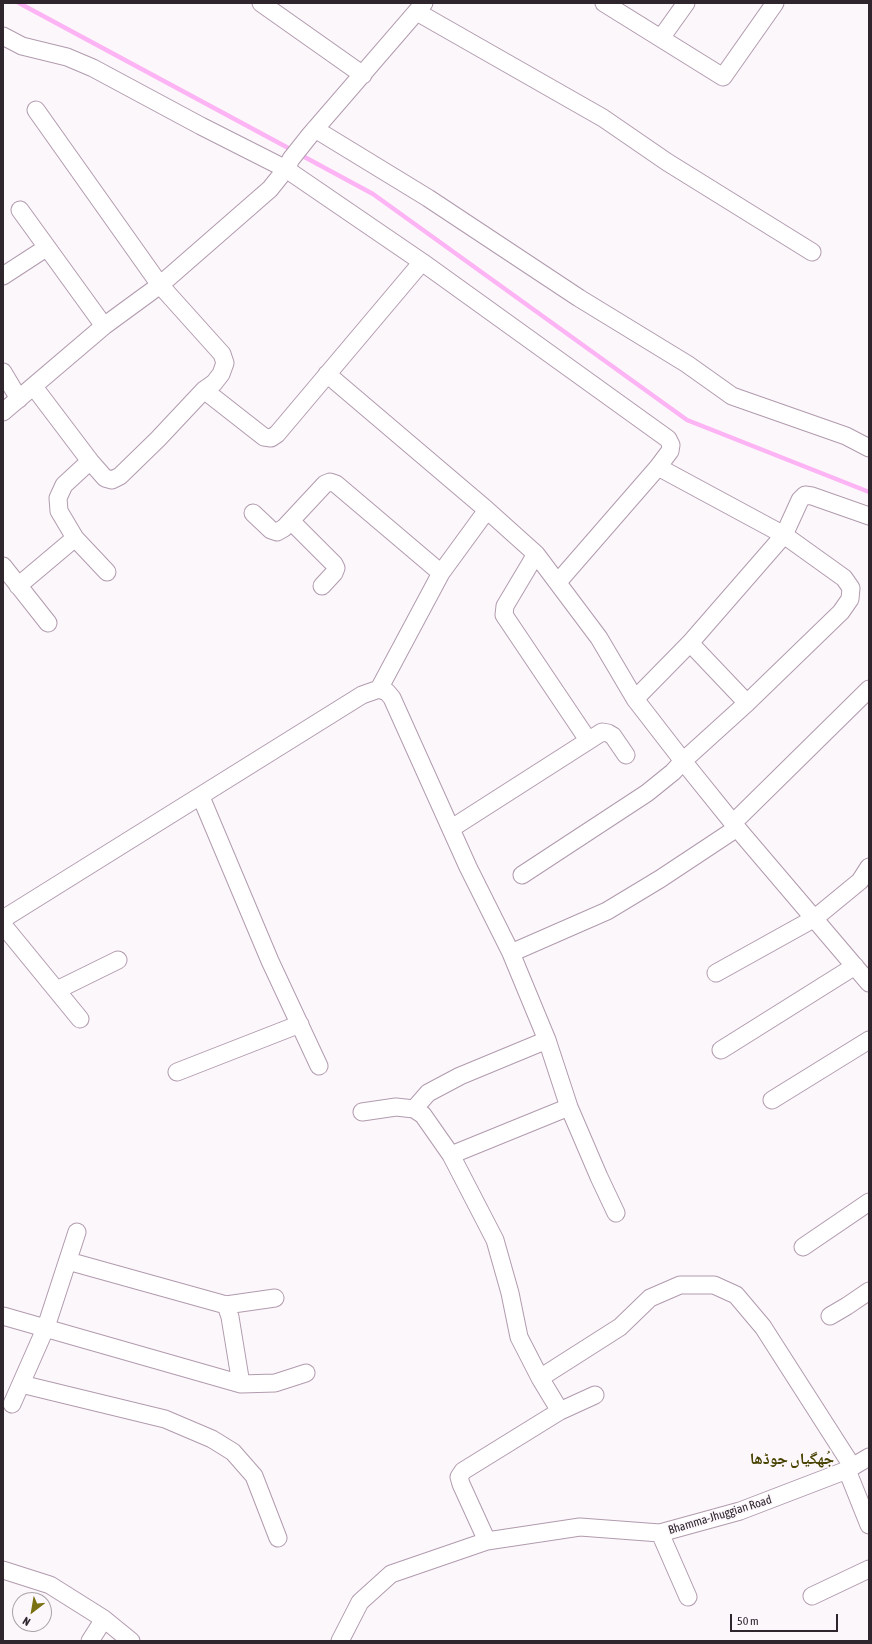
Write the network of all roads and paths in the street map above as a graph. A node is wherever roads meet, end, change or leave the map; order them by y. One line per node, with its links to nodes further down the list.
1 (260, 3): 8 (street)
2 (604, 3): 7 (street)
3 (686, 3): 7 (street)
4 (775, 3): 7 (street)
5 (420, 8): 8 (street); 14 (street)
6 (3, 36): 11 (street)
7 (661, 38)
8 (363, 75): 10 (street)
9 (36, 110): 17 (street)
10 (313, 132): 11 (street); 25 (street)
11 (288, 164): 15 (street); 17 (street)
12 (20, 210): 13 (street)
13 (46, 248): 16 (street); 18 (street)
14 (812, 252)
15 (422, 262): 20 (street); 27 (street)
16 (3, 276)
17 (160, 285): 18 (street); 22 (street)
18 (104, 326): 21 (street)
19 (3, 372): 23 (street)
20 (327, 374): 22 (street); 28 (street)
21 (34, 387): 23 (street); 26 (street)
22 (204, 390): 26 (street)
23 (20, 399): 24 (street)
24 (3, 412)
25 (869, 448)
26 (90, 462): 33 (street)
27 (658, 467): 32 (street); 38 (street)
28 (487, 510): 34 (street); 37 (street)
29 (252, 513): 31 (street)
30 (869, 516): 32 (street)
31 (291, 521): 37 (street); 40 (street)
32 (784, 535): 42 (street); 46 (street)
33 (75, 538): 36 (street); 39 (street)
34 (536, 554): 38 (street); 47 (street)
35 (3, 566): 39 (street)
36 (107, 572)
37 (441, 573): 43 (street)
38 (558, 582): 45 (street)
39 (18, 586): 41 (street)
40 (322, 586)
41 (48, 623)
42 (690, 643): 45 (street); 46 (street)
43 (379, 689): 50 (street); 52 (street)
44 (869, 689): 51 (street)
45 (635, 699): 49 (street)
46 (747, 703): 49 (street)
47 (588, 740): 48 (street); 52 (street)
48 (626, 754)
49 (683, 761): 51 (street); 54 (street)
50 (201, 797): 56 (street); 65 (street)
51 (736, 825): 55 (street); 58 (street)
52 (452, 828): 58 (street)
53 (869, 867): 55 (street)
54 (522, 875)
55 (815, 918): 60 (street); 61 (street)
56 (3, 919)
57 (3, 925): 63 (street)
58 (511, 952): 66 (street)
59 (118, 960): 63 (street)
60 (855, 966): 62 (street); 68 (street)
61 (716, 973)
62 (869, 983)
63 (57, 990): 64 (street)
64 (80, 1019)
65 (300, 1024): 69 (street); 70 (street)
66 (547, 1040): 72 (street); 73 (street)
67 (869, 1040): 71 (street)
68 (721, 1050)
69 (319, 1066)
70 (177, 1072)
71 (772, 1100)
72 (569, 1107): 75 (street); 77 (street)
73 (414, 1109): 74 (street); 75 (street)
74 (362, 1112)
75 (451, 1155): 88 (street)
76 (869, 1202): 79 (street)
77 (616, 1213)
78 (77, 1232): 80 (street)
79 (803, 1248)
80 (68, 1260): 83 (street); 86 (street)
81 (869, 1290): 85 (street)
82 (275, 1298): 83 (street)
83 (226, 1305): 90 (street)
84 (3, 1316): 86 (street)
85 (830, 1316)
86 (46, 1327): 89 (street); 90 (street)
87 (306, 1373): 90 (street)
88 (540, 1378): 93 (street); 95 (street)
89 (21, 1384): 92 (street); 98 (street)
90 (241, 1384)
91 (595, 1395): 93 (street)
92 (12, 1404)
93 (560, 1411): 99 (street)
94 (869, 1457): 95 (street, Bhamma-Jhuggian Road)
95 (850, 1468): 96 (street); 97 (street, Bhamma-Jhuggian Road)
96 (869, 1525)
97 (660, 1533): 99 (street, Bhamma-Jhuggian Road); 103 (street)
98 (278, 1538)
99 (487, 1541): 107 (street, Bhamma-Jhuggian Road)
100 (869, 1569): 102 (street)
101 (3, 1570): 104 (street)
102 (812, 1596)
103 (688, 1597)
104 (104, 1619): 105 (street); 106 (street)
105 (90, 1641)
106 (131, 1641)
107 (340, 1641)

